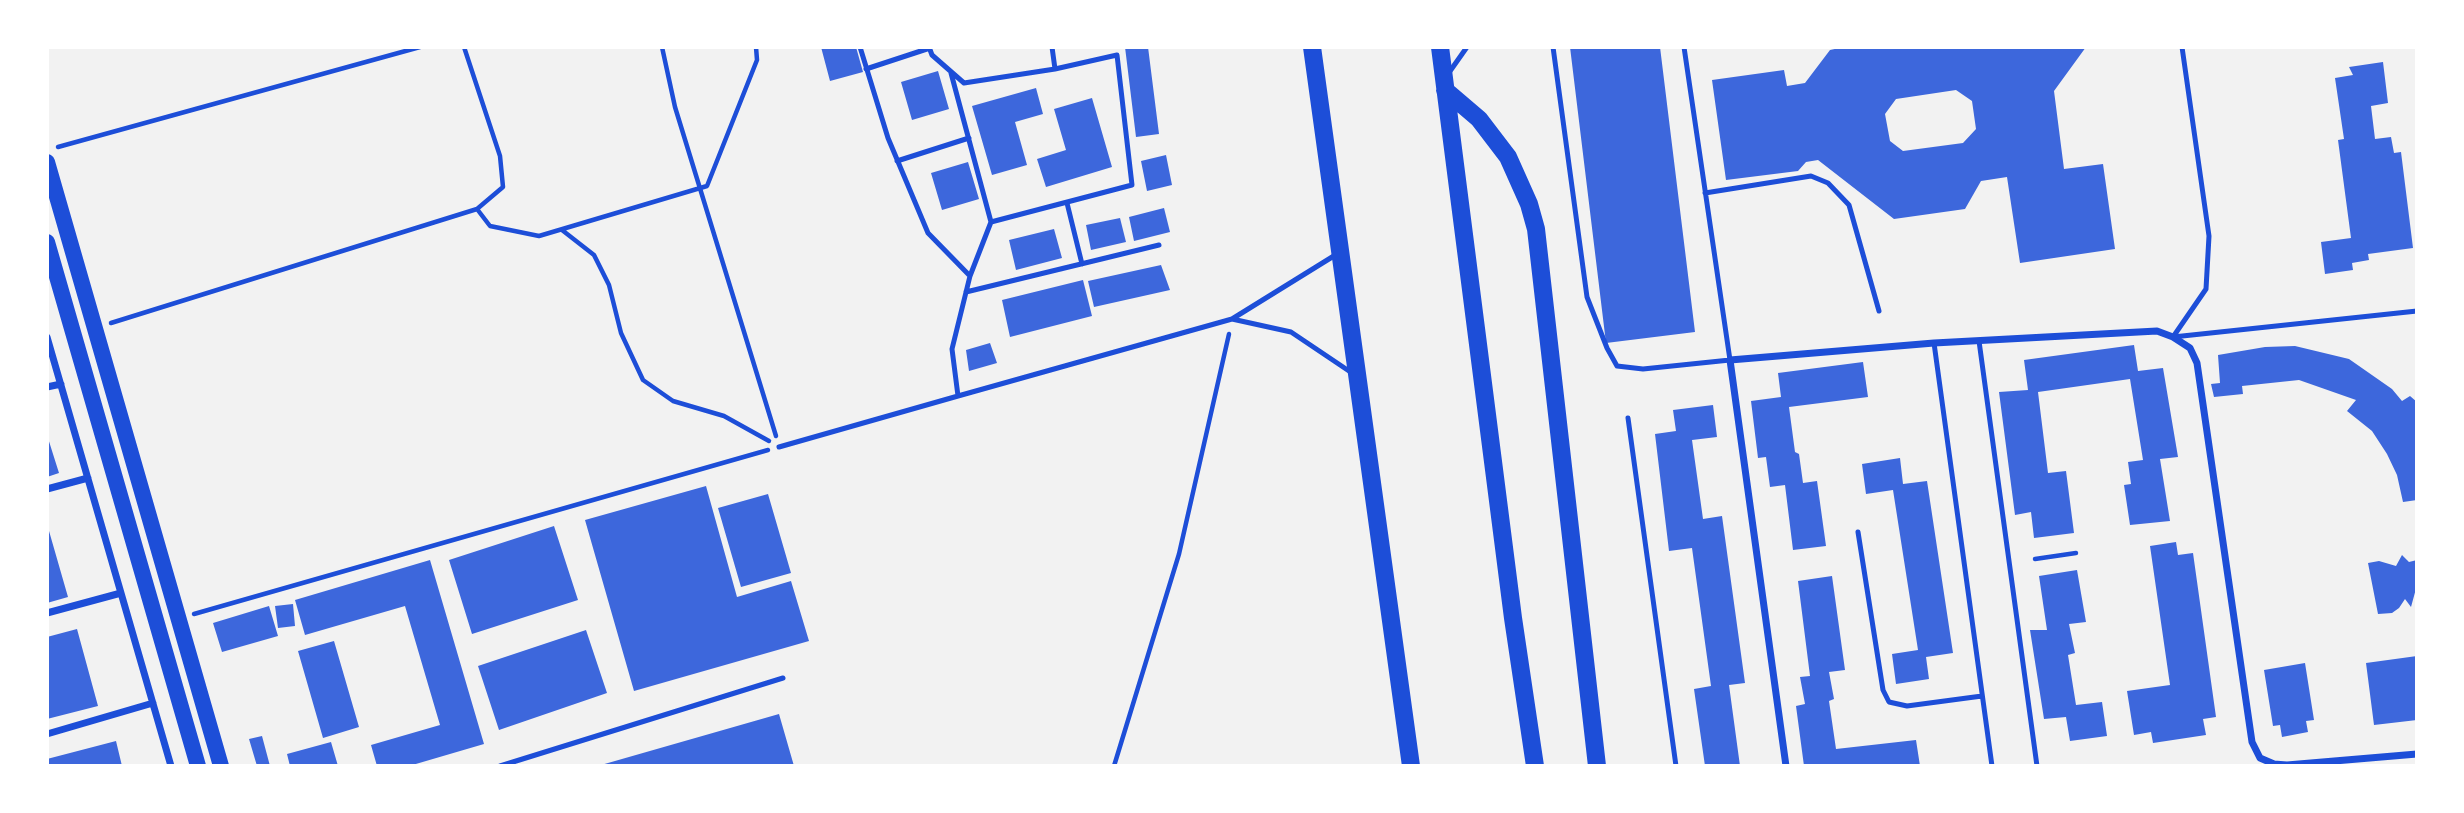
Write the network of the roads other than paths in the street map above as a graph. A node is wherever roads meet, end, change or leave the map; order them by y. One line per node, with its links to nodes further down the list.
1 (860, 47): 12 (lane)
2 (1052, 47): 13 (lane)
3 (1116, 47): 11 (lane)
4 (1312, 47): 24 (highway)
5 (1440, 47): 15 (highway)
6 (1467, 47): 15 (lane)
7 (1553, 47): 35 (lane)
8 (1684, 47): 19 (lane)
9 (2182, 47): 32 (lane)
10 (930, 48): 12 (lane); 14 (lane)
11 (1117, 55): 13 (lane); 20 (lane)
12 (866, 69): 17 (lane)
13 (1055, 69): 14 (lane)
14 (950, 72): 16 (lane)
15 (1444, 84): 57 (highway); 58 (highway)
16 (970, 138): 17 (lane); 21 (lane)
17 (897, 160): 26 (lane)
18 (47, 162): 54 (highway)
19 (1705, 193): 28 (lane); 35 (lane)
20 (1067, 203): 21 (lane); 25 (lane)
21 (991, 222): 26 (lane)
22 (47, 242): 53 (highway)
23 (1159, 245): 25 (lane)
24 (1339, 252): 30 (lane); 36 (highway)
25 (1082, 264): 27 (lane)
26 (970, 276): 27 (lane)
27 (966, 292): 39 (lane)
28 (1880, 311)
29 (2417, 311): 32 (lane)
30 (1232, 319): 36 (lane); 39 (lane)
31 (47, 337): 37 (street)
32 (2173, 337): 33 (street); 51 (street)
33 (1979, 341): 34 (street); 62 (lane)
34 (1934, 342): 35 (street); 48 (lane)
35 (1730, 360): 60 (street)
36 (1357, 376): 56 (highway)
37 (61, 384): 38 (street); 42 (street)
38 (47, 387)
39 (958, 396): 41 (lane)
40 (1628, 418): 59 (lane)
41 (779, 447)
42 (88, 478): 43 (street); 45 (street)
43 (47, 489)
44 (1858, 533): 48 (lane)
45 (121, 593): 46 (street); 49 (street)
46 (47, 613)
47 (783, 678): 55 (lane)
48 (1982, 696): 61 (lane)
49 (153, 703): 50 (street); 52 (street)
50 (47, 734)
51 (2417, 754)
52 (171, 766)
53 (198, 766)
54 (221, 766)
55 (500, 766)
56 (1411, 766)
57 (1535, 766)
58 (1597, 766)
59 (1675, 766)
60 (1786, 766)
61 (1992, 766)
62 (2037, 766)

